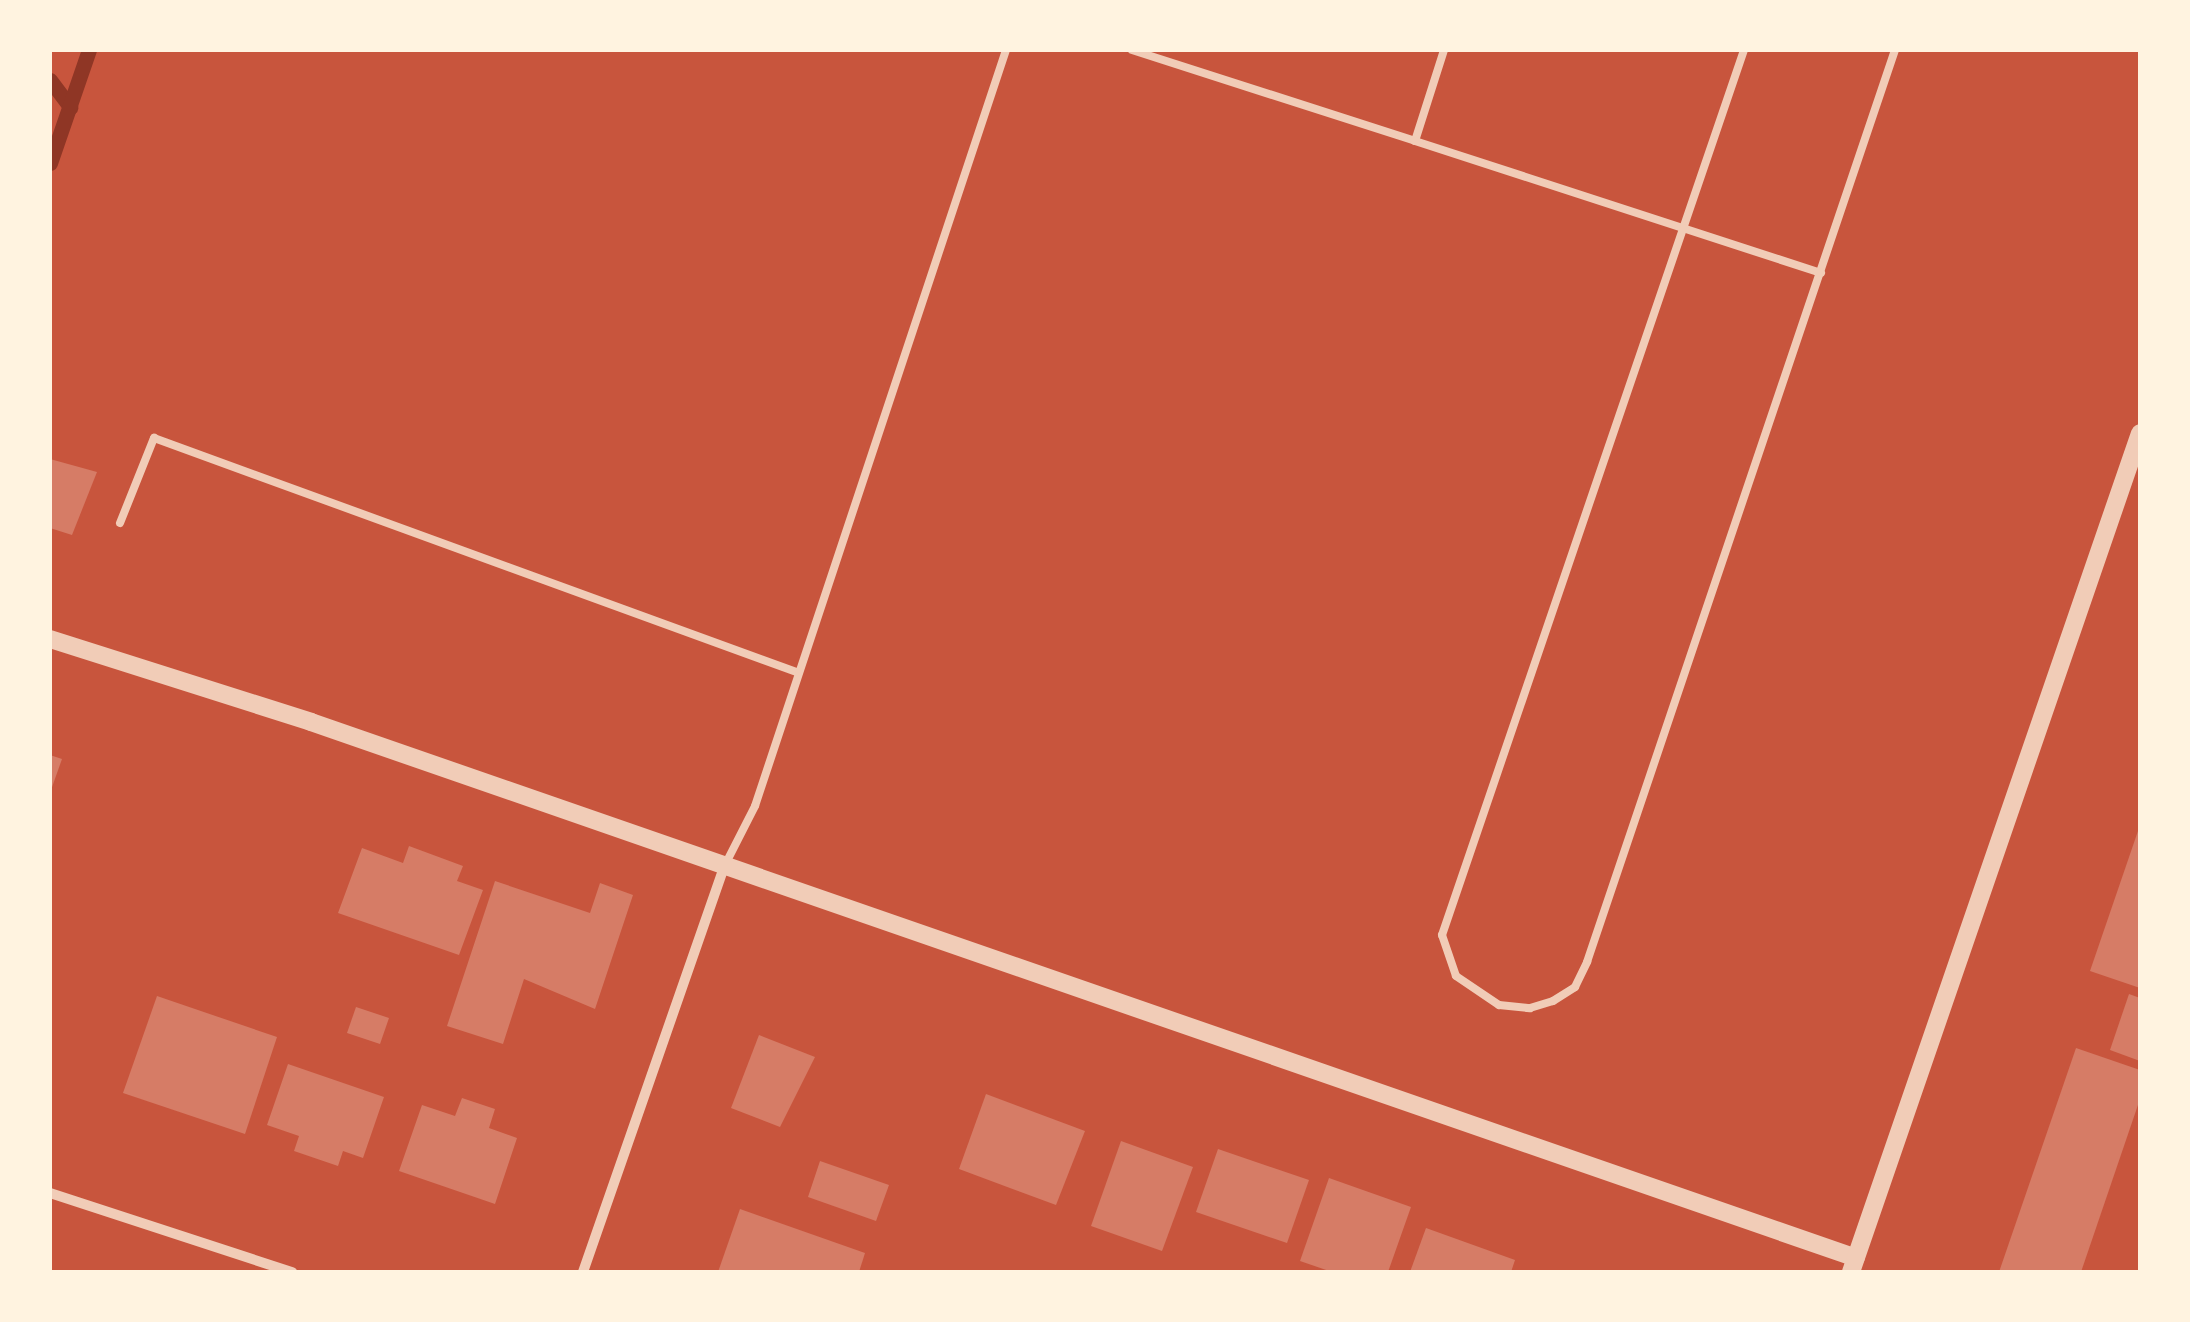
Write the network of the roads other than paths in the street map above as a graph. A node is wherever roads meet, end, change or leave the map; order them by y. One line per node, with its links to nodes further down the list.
1 (1006, 50): 12 (lane)
2 (1132, 50): 6 (lane)
3 (1444, 50): 6 (lane)
4 (1744, 50): 7 (lane)
5 (1896, 50): 8 (lane)
6 (1415, 141): 7 (lane)
7 (1685, 227): 8 (lane); 8 (lane)
8 (1821, 273)
9 (2140, 433): 15 (street)
10 (120, 523): 12 (lane)
11 (50, 639): 13 (street)
12 (798, 673): 13 (lane)
13 (725, 864): 15 (street); 17 (street)
14 (50, 1192): 16 (street)
15 (1854, 1265)
16 (292, 1272)
17 (583, 1272)

